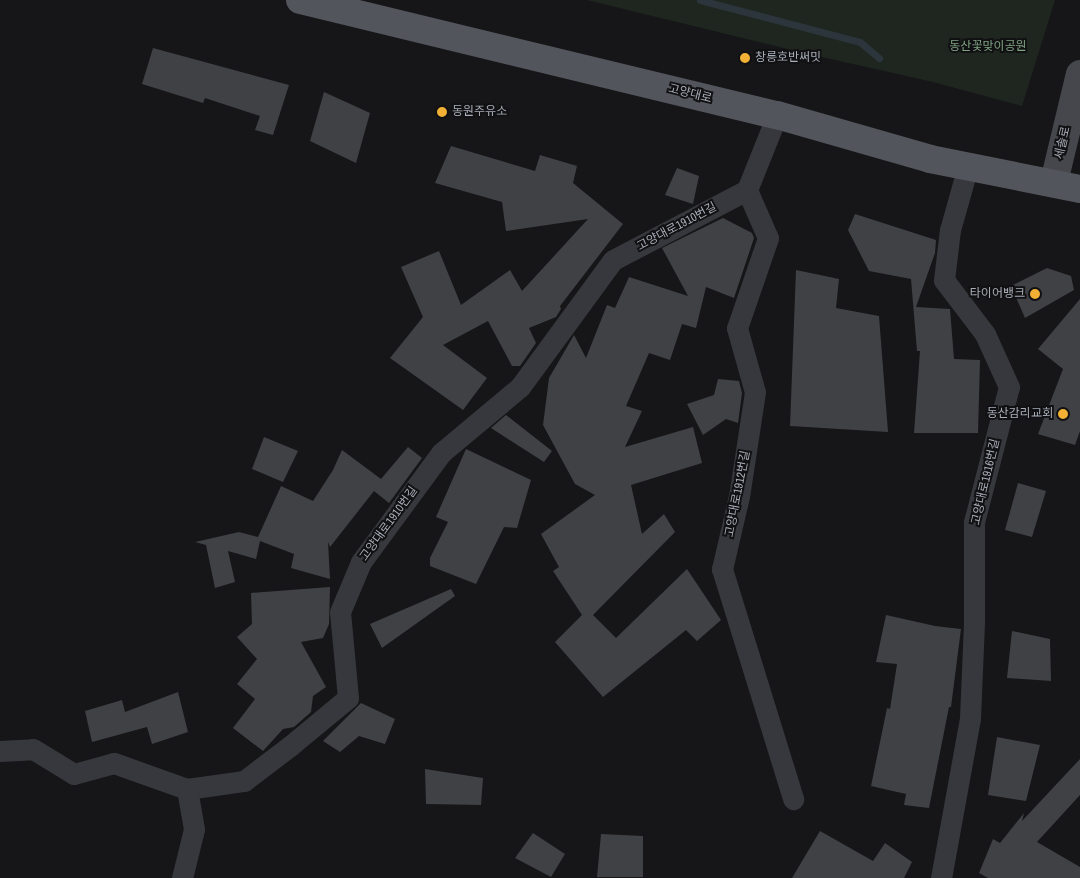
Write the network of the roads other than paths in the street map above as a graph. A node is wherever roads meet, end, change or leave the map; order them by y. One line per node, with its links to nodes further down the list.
1 (300, 0): 3 (main road, 고양대로)
2 (1080, 74): 5 (street, 세솔로)
3 (777, 115): 4 (main road, 고양대로); 7 (street)
4 (968, 166): 5 (main road, 고양대로); 11 (street, 고양대로1916번길)
5 (1054, 182): 6 (main road, 고양대로)
6 (1080, 189)
7 (747, 190): 9 (street, 고양대로1910번길); 10 (street, 고양대로1912번길)
8 (0, 751): 9 (street, 고양대로1910번길)
9 (187, 789): 12 (street)
10 (794, 799)
11 (946, 876)
12 (182, 878)

